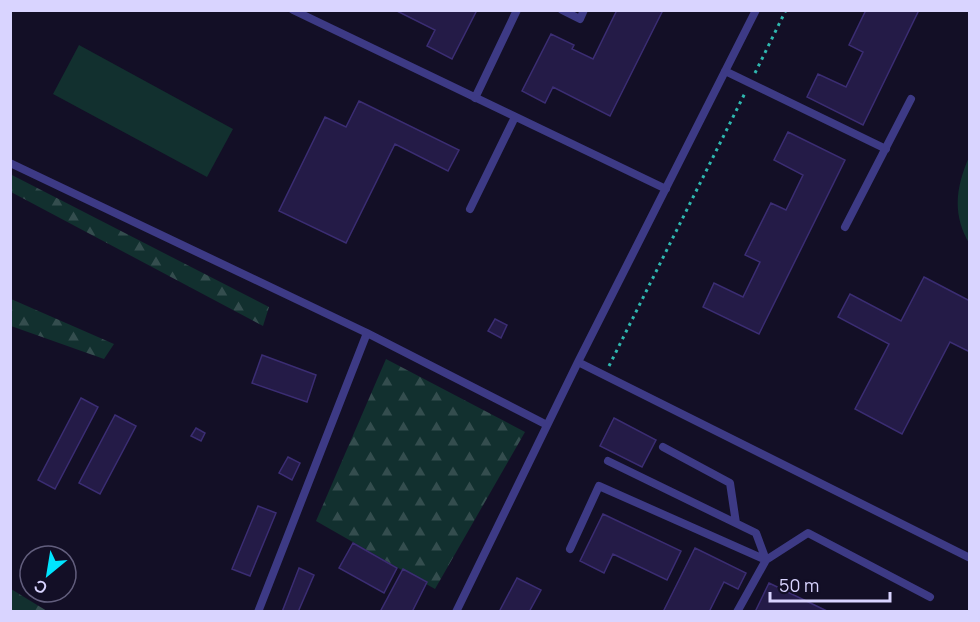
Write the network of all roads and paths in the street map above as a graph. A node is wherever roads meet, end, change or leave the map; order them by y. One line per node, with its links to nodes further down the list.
1 (293, 10): 9 (lane)
2 (517, 10): 9 (lane)
3 (562, 10): 4 (lane)
4 (584, 10)
5 (756, 10): 7 (lane)
6 (786, 10): 8 (path)
7 (725, 71): 8 (lane); 14 (lane)
8 (750, 83): 12 (lane); 19 (path)
9 (475, 98): 11 (lane)
10 (911, 99): 12 (lane)
11 (515, 117): 14 (lane); 15 (lane)
12 (886, 148): 16 (lane)
13 (10, 163): 17 (lane)
14 (666, 189): 18 (lane)
15 (470, 209)
16 (845, 227)
17 (367, 333): 20 (lane); 28 (lane)
18 (578, 362): 19 (lane); 20 (lane)
19 (604, 376): 25 (lane)
20 (548, 425): 29 (lane)
21 (663, 447): 23 (lane)
22 (608, 461): 23 (lane)
23 (736, 524): 26 (lane)
24 (570, 549): 26 (lane)
25 (969, 558)
26 (766, 560): 27 (lane); 30 (lane)
27 (930, 597)
28 (258, 612)
29 (456, 612)
30 (737, 612)

